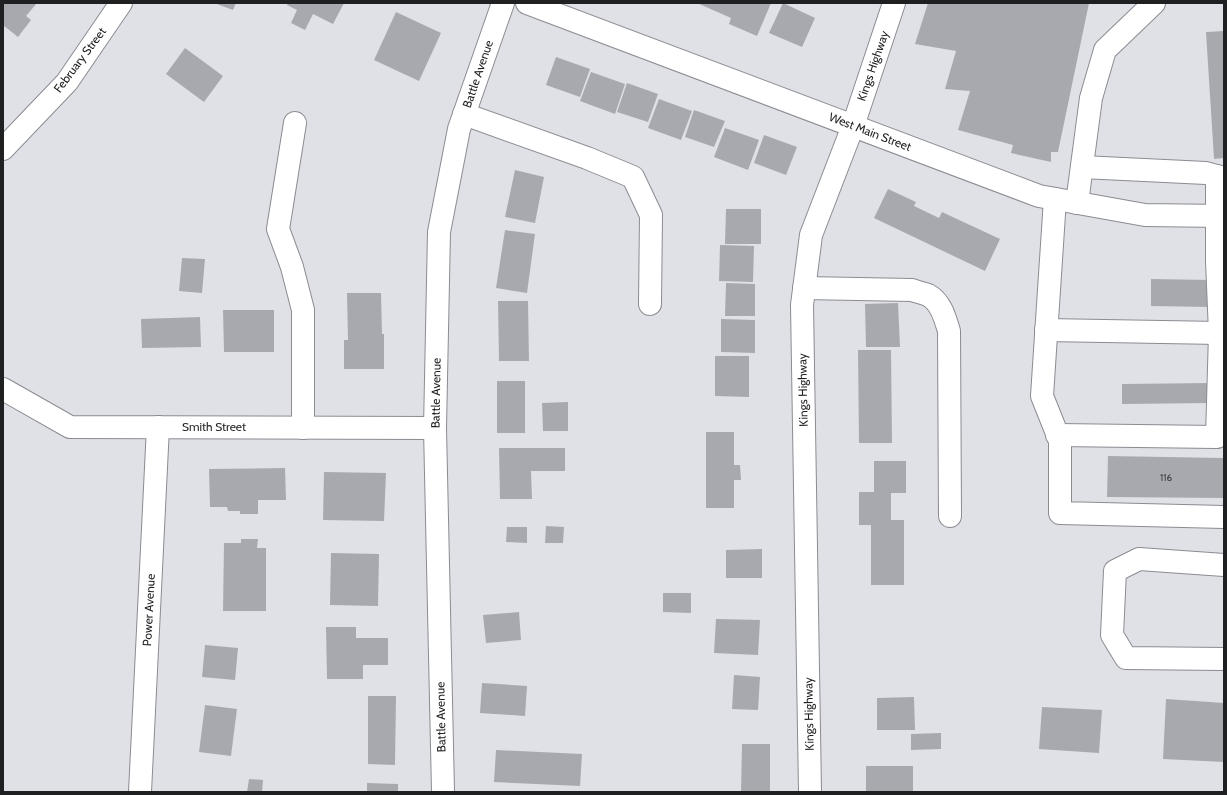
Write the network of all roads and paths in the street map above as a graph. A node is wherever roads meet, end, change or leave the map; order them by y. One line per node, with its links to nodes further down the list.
1 (121, 3): 9 (street, February Street)
2 (503, 3): 6 (street, Battle Avenue)
3 (527, 3): 8 (street, West Main Street)
4 (894, 3): 8 (street, Kings Highway)
5 (1154, 3): 10 (street)
6 (464, 114): 16 (street); 22 (street, Battle Avenue)
7 (295, 123): 21 (street)
8 (853, 126): 12 (street, West Main Street); 15 (street, Kings Highway)
9 (3, 149)
10 (1082, 167): 11 (street); 13 (street)
11 (1221, 177): 14 (street)
12 (1055, 199): 13 (street, West Main Street); 17 (street)
13 (1077, 203): 14 (street, West Main Street)
14 (1221, 216): 18 (street)
15 (804, 288): 24 (street); 30 (street, Kings Highway)
16 (650, 304)
17 (1046, 330): 18 (street); 23 (street)
18 (1220, 333): 23 (street)
19 (3, 389): 20 (street, Smith Street)
20 (158, 427): 21 (street, Smith Street); 28 (street, Power Avenue)
21 (303, 428): 22 (street, Smith Street)
22 (435, 428): 29 (street, Battle Avenue)
23 (1057, 435): 25 (street)
24 (950, 516)
25 (1224, 518)
26 (1224, 565): 27 (street)
27 (1224, 660)
28 (140, 792)
29 (443, 792)
30 (810, 792)

